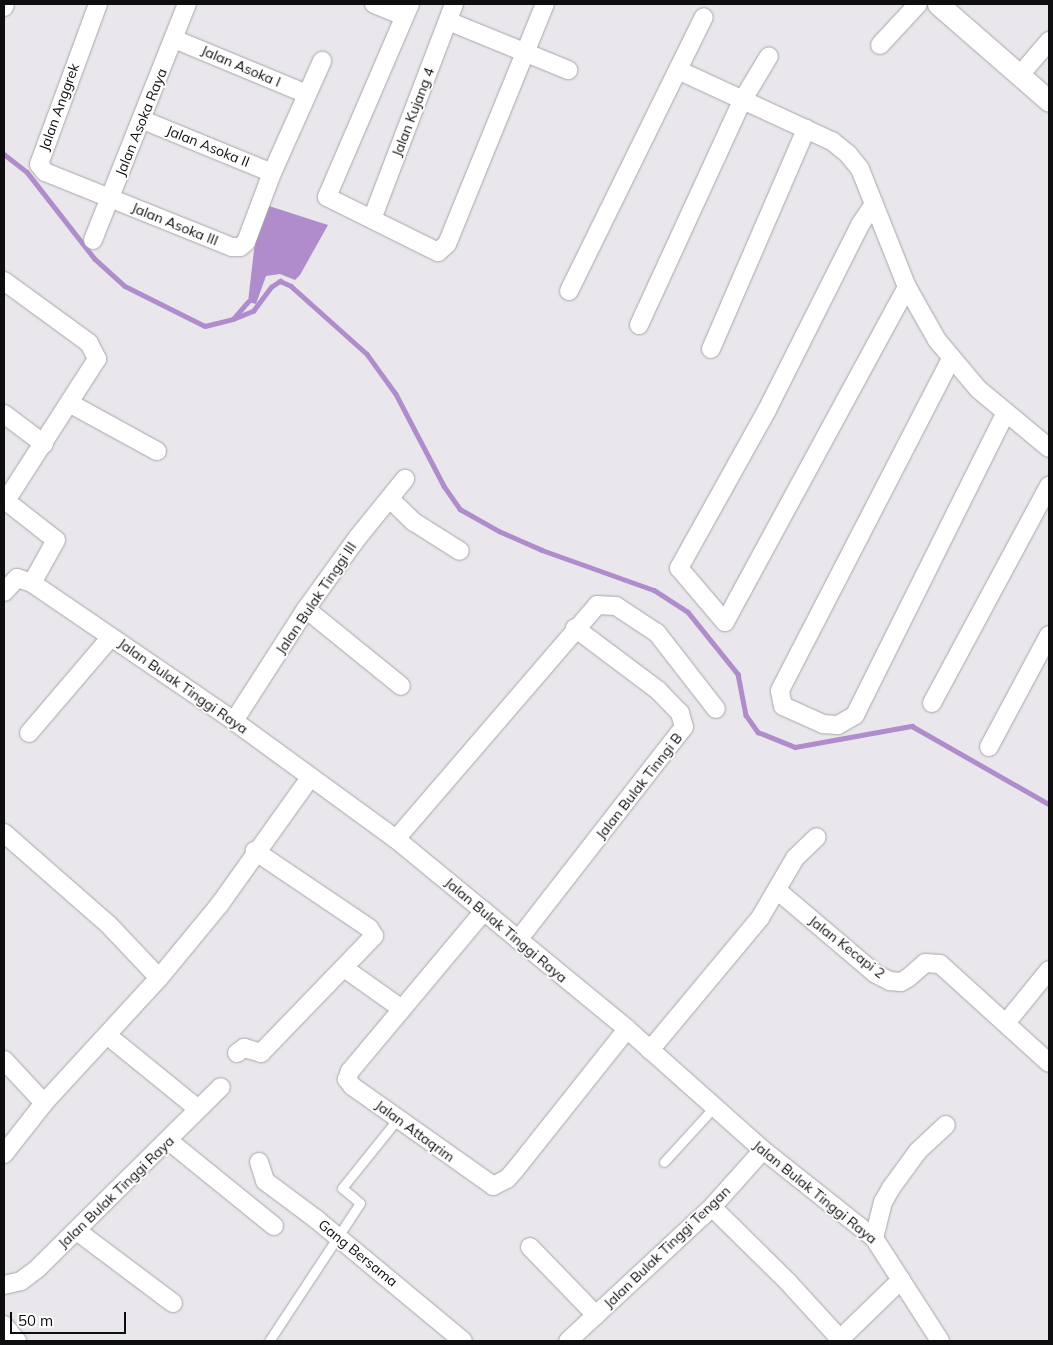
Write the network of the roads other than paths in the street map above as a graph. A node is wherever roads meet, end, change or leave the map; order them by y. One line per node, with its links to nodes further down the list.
1 (5, 4): 9 (street)
2 (98, 4): 28 (street, Jalan Anggrek)
3 (187, 4): 13 (street, Jalan Asoka Raya)
4 (374, 4): 10 (street)
5 (454, 4): 12 (street, Jalan Kujang 4)
6 (545, 4): 16 (street)
7 (918, 4): 15 (street)
8 (938, 4): 21 (street)
9 (4, 7)
10 (406, 10): 30 (street)
11 (704, 17): 20 (street)
12 (448, 21): 16 (street); 30 (street, Jalan Kujang 4)
13 (174, 39): 22 (street, Jalan Asoka I); 25 (street, Jalan Asoka Raya)
14 (1049, 41): 21 (street)
15 (880, 45)
16 (525, 52): 19 (street); 30 (street)
17 (769, 56): 23 (street)
18 (322, 60): 22 (street)
19 (568, 70)
20 (678, 70): 23 (street); 34 (street)
21 (1020, 76): 24 (street)
22 (307, 94): 27 (street)
23 (742, 101): 26 (street); 35 (street)
24 (1049, 101)
25 (143, 120): 27 (street, Jalan Asoka II); 28 (street, Jalan Asoka Raya)
26 (806, 129): 29 (street); 36 (street)
27 (272, 173): 28 (street, Jalan Asoka III)
28 (110, 198): 31 (street, Jalan Asoka Raya)
29 (874, 204): 33 (street); 33 (street)
30 (372, 219)
31 (93, 240)
32 (4, 281): 38 (street)
33 (907, 287): 37 (street)
34 (569, 291)
35 (639, 325)
36 (711, 350)
37 (951, 359): 40 (street); 40 (street)
38 (71, 404): 41 (street); 43 (street)
39 (4, 414): 41 (street)
40 (1005, 414): 42 (street)
41 (44, 444): 48 (street)
42 (1049, 448)
43 (157, 451)
44 (405, 480): 46 (street, Jalan Bulak Tinggi III)
45 (1049, 486): 55 (street)
46 (390, 499): 47 (street); 50 (street, Jalan Bulak Tinggi III)
47 (460, 551)
48 (25, 580): 49 (street); 53 (street, Jalan Bulak Tinggi Raya)
49 (4, 592)
50 (306, 609): 54 (street); 57 (street, Jalan Bulak Tinggi III)
51 (575, 628): 56 (street); 63 (street); 67 (street, Jalan Bulak Tinngi B)
52 (1049, 634): 59 (street)
53 (111, 636): 57 (street, Jalan Bulak Tinggi Raya); 58 (street)
54 (401, 686)
55 (932, 702)
56 (716, 709)
57 (234, 721): 60 (street, Jalan Bulak Tinggi Raya)
58 (29, 733)
59 (989, 748)
60 (310, 778): 63 (street, Jalan Bulak Tinggi Raya); 64 (street)
61 (4, 833): 70 (street)
62 (818, 837): 65 (street)
63 (396, 839): 66 (street, Jalan Bulak Tinggi Raya)
64 (255, 851): 68 (street); 70 (street)
65 (778, 891): 72 (street, Jalan Kecapi 2); 75 (street)
66 (484, 911): 67 (street, Jalan Bulak Tinggi Raya); 71 (street, Jalan Attaqrim)
67 (518, 940): 73 (street, Jalan Bulak Tinggi Raya)
68 (344, 968): 71 (street); 76 (street)
69 (1049, 970): 72 (street)
70 (159, 978): 74 (street)
71 (402, 1008): 83 (street, Jalan Attaqrim)
72 (1006, 1023): 78 (street)
73 (627, 1029): 75 (street, Jalan Bulak Tinggi Raya); 83 (street, Jalan Attaqrim)
74 (107, 1035): 80 (street); 82 (street)
75 (650, 1050): 81 (street, Jalan Bulak Tinggi Raya)
76 (237, 1053)
77 (4, 1060): 80 (street)
78 (1049, 1063)
79 (221, 1087): 82 (street, Jalan Bulak Tinggi Raya)
80 (44, 1103): 87 (street)
81 (714, 1107): 86 (street, Jalan Bulak Tinggi Raya); 89 (lane)
82 (198, 1109): 85 (street, Jalan Bulak Tinggi Raya)
83 (399, 1117): 93 (lane)
84 (946, 1125): 94 (street)
85 (169, 1141): 91 (street); 92 (street, Jalan Bulak Tinggi Raya)
86 (763, 1150): 90 (street, Jalan Bulak Tinggi Tengan); 94 (street, Jalan Bulak Tinggi Raya)
87 (4, 1154)
88 (259, 1162): 93 (street, Gang Bersama)
89 (664, 1162)
90 (712, 1207): 99 (street, Jalan Bulak Tinggi Tengan); 100 (street)
91 (274, 1226)
92 (77, 1231): 97 (street, Jalan Bulak Tinggi Raya); 98 (street)
93 (338, 1237): 101 (lane); 102 (street, Gang Bersama)
94 (874, 1238): 96 (street, Jalan Bulak Tinggi Raya)
95 (530, 1247): 99 (street)
96 (902, 1280): 100 (street); 104 (street, Jalan Bulak Tinggi Raya)
97 (4, 1284)
98 (173, 1303)
99 (596, 1315): 103 (street, Jalan Bulak Tinggi Tengan)
100 (839, 1340)
101 (269, 1341)
102 (463, 1341)
103 (568, 1341)
104 (940, 1341)

